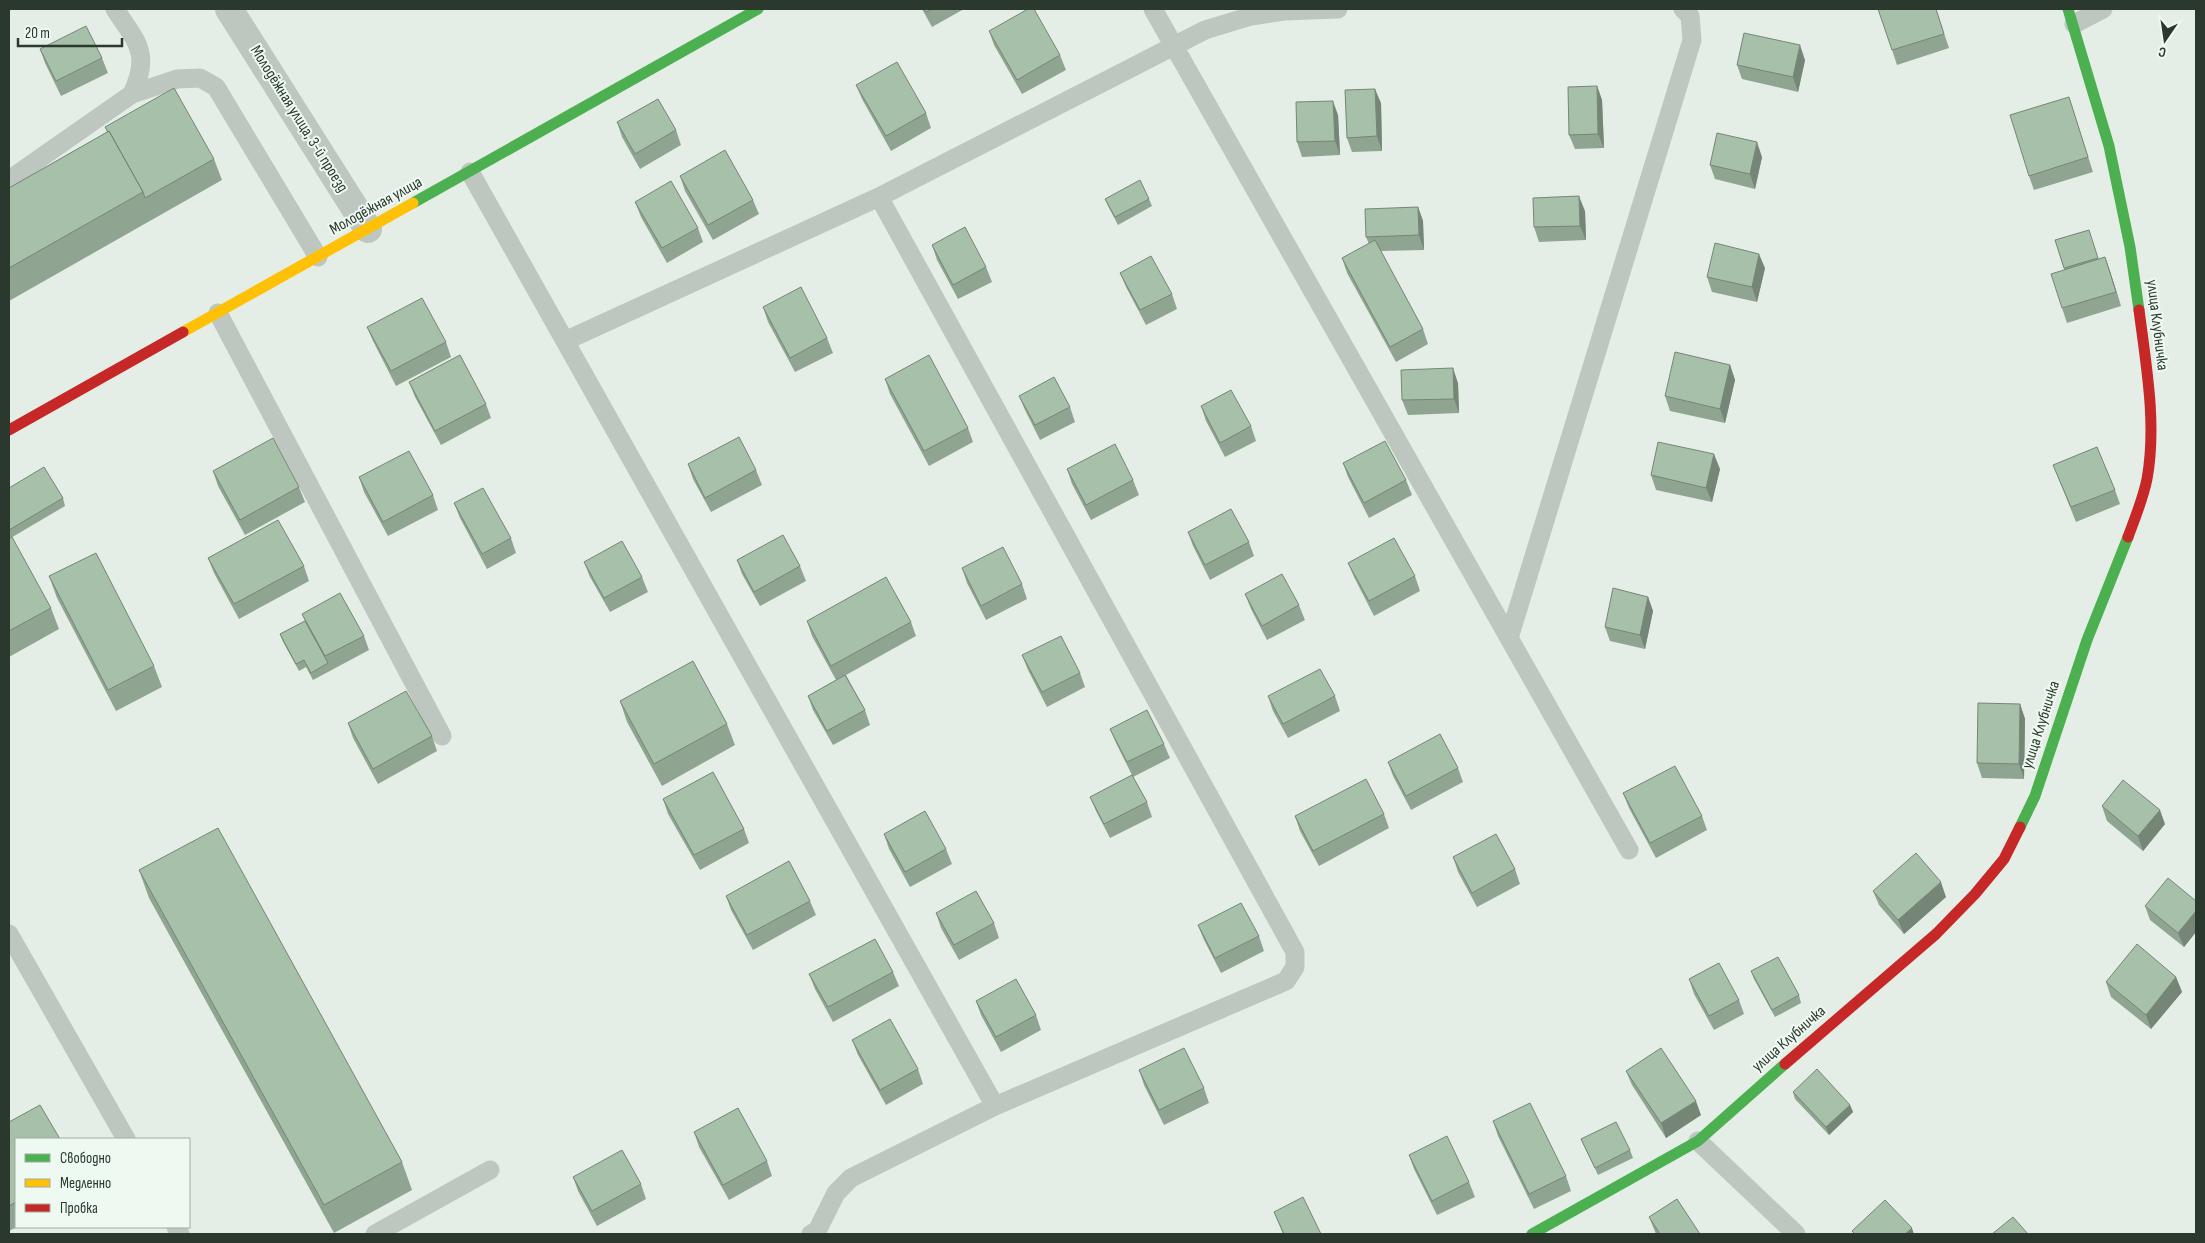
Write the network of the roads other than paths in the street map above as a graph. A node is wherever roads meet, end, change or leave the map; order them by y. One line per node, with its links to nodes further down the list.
1 (115, 9): 10 (lane)
2 (229, 9): 14 (street, Молодёжная улица, 3-й проезд)
3 (1153, 9): 9 (lane)
4 (1338, 9): 9 (lane)
5 (1683, 9): 19 (lane)
6 (2103, 9): 8 (lane)
7 (748, 11): 11 (street, Молодёжная улица)
8 (2071, 16): 25 (street, улица Клубничка)
9 (1173, 45): 13 (lane); 19 (lane)
10 (132, 94): 12 (lane); 15 (lane)
11 (470, 172): 14 (street, Молодёжная улица); 17 (lane)
12 (9, 180)
13 (879, 197): 17 (lane); 23 (lane)
14 (368, 229): 15 (street, Молодёжная улица)
15 (318, 257): 16 (street, Молодёжная улица)
16 (218, 313): 18 (street, Молодёжная улица); 20 (lane)
17 (565, 341): 23 (lane)
18 (9, 430)
19 (1509, 638): 21 (lane)
20 (442, 736)
21 (1629, 850)
22 (9, 934): 24 (lane)
23 (995, 1106): 27 (lane)
24 (125, 1138)
25 (1698, 1141): 29 (street, улица Клубничка); 30 (lane)
26 (490, 1170): 28 (lane)
27 (816, 1233)
28 (375, 1234)
29 (1532, 1234)
30 (1796, 1234)

